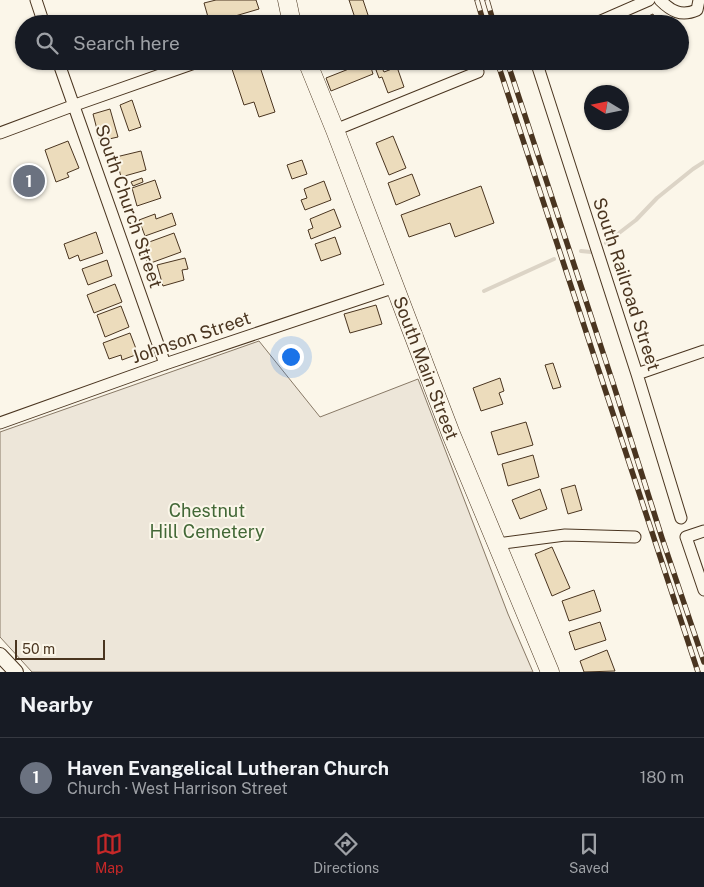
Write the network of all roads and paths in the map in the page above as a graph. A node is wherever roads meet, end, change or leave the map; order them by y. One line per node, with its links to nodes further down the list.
1 (36, 0): 6 (street)
2 (287, 0): 7 (main road)
3 (650, 0): 8 (street)
4 (660, 0): 5 (street)
5 (699, 0)
6 (41, 15)
7 (290, 15)
8 (615, 15)
9 (61, 70): 14 (street, South Church Street)
10 (174, 70): 14 (street)
11 (311, 70): 15 (main road, South Main Street)
12 (539, 70): 20 (street, South Railroad Street)
13 (478, 72): 15 (street)
14 (75, 105): 16 (street); 19 (street, South Church Street)
15 (335, 130): 17 (main road, South Main Street)
16 (0, 134)
17 (395, 287): 19 (street, Johnson Street); 25 (main road, South Main Street)
18 (704, 351): 20 (street)
19 (166, 364): 21 (street, Johnson Street)
20 (637, 374): 22 (street, South Railroad Street)
21 (0, 423)
22 (682, 518)
23 (704, 531): 26 (street)
24 (635, 537): 25 (street)
25 (497, 544): 29 (main road, South Main Street)
26 (704, 590)
27 (0, 655): 28 (street)
28 (16, 672)
29 (550, 672)

